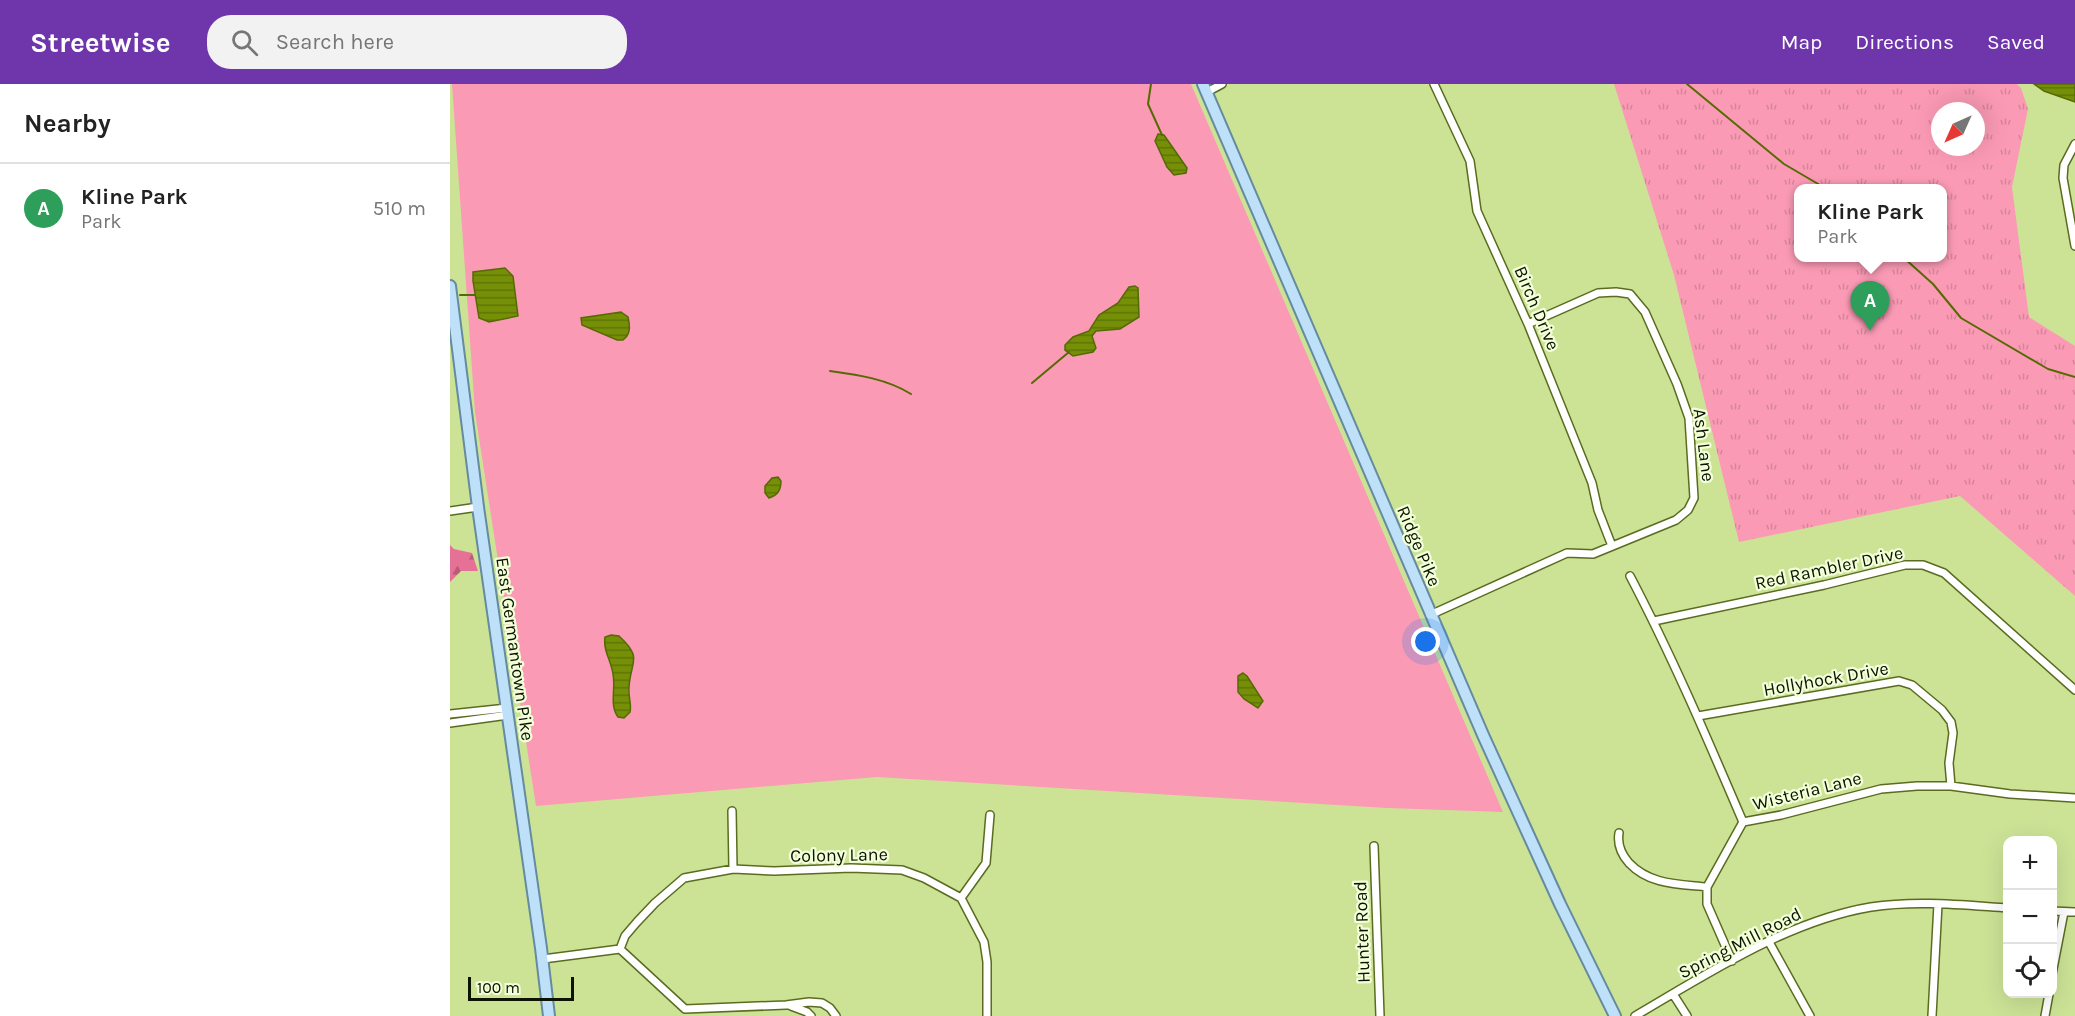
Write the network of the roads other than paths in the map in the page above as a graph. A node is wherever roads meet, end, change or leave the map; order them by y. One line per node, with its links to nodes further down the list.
1 (1222, 84): 3 (street)
2 (1434, 84): 7 (street, Birch Drive)
3 (1205, 88): 12 (main road, Ridge Pike)
4 (2075, 144): 5 (street)
5 (2075, 246)
6 (450, 286): 8 (main road, East Germantown Pike)
7 (1528, 324): 10 (street, Birch Drive); 10 (street, Ash Lane)
8 (478, 507): 9 (street); 15 (main road, East Germantown Pike)
9 (450, 511)
10 (1612, 546): 12 (street, Ash Lane)
11 (1630, 576): 13 (street, Wisteria Lane)
12 (1430, 615): 48 (main road, Ridge Pike)
13 (1654, 621): 14 (street, Red Rambler Drive); 17 (street, Wisteria Lane)
14 (2075, 690)
15 (508, 711): 16 (street); 18 (street); 37 (main road, East Germantown Pike)
16 (450, 714)
17 (1698, 716): 19 (street, Hollyhock Drive); 23 (street, Wisteria Lane)
18 (450, 723)
19 (1951, 786): 20 (street, Wisteria Lane); 23 (street, Wisteria Lane)
20 (2075, 798)
21 (732, 811): 26 (street)
22 (990, 814): 28 (street)
23 (1743, 822): 27 (street)
24 (1619, 833): 27 (street)
25 (1374, 846): 47 (street, Hunter Road)
26 (733, 869): 28 (street, Colony Lane); 36 (street, Colony Lane)
27 (1707, 887): 38 (street)
28 (961, 897): 46 (street)
29 (1938, 903): 30 (street, Spring Mill Road); 34 (street, Spring Mill Road); 52 (street)
30 (2003, 908)
31 (2057, 911): 32 (street)
32 (2064, 912): 33 (street); 35 (street)
33 (2075, 912)
34 (1769, 942): 38 (street, Spring Mill Road); 51 (street)
35 (2057, 948)
36 (620, 949): 37 (street); 42 (street)
37 (543, 959): 43 (main road, East Germantown Pike)
38 (1732, 961): 39 (street, Spring Mill Road)
39 (1673, 994): 49 (street, Spring Mill Road); 50 (street)
40 (2048, 998): 53 (street)
41 (786, 1005): 42 (street); 44 (street); 45 (street)
42 (686, 1012)
43 (549, 1016)
44 (811, 1016)
45 (836, 1016)
46 (987, 1016)
47 (1380, 1016)
48 (1615, 1016)
49 (1635, 1016)
50 (1687, 1016)
51 (1810, 1016)
52 (1932, 1016)
53 (2045, 1016)

